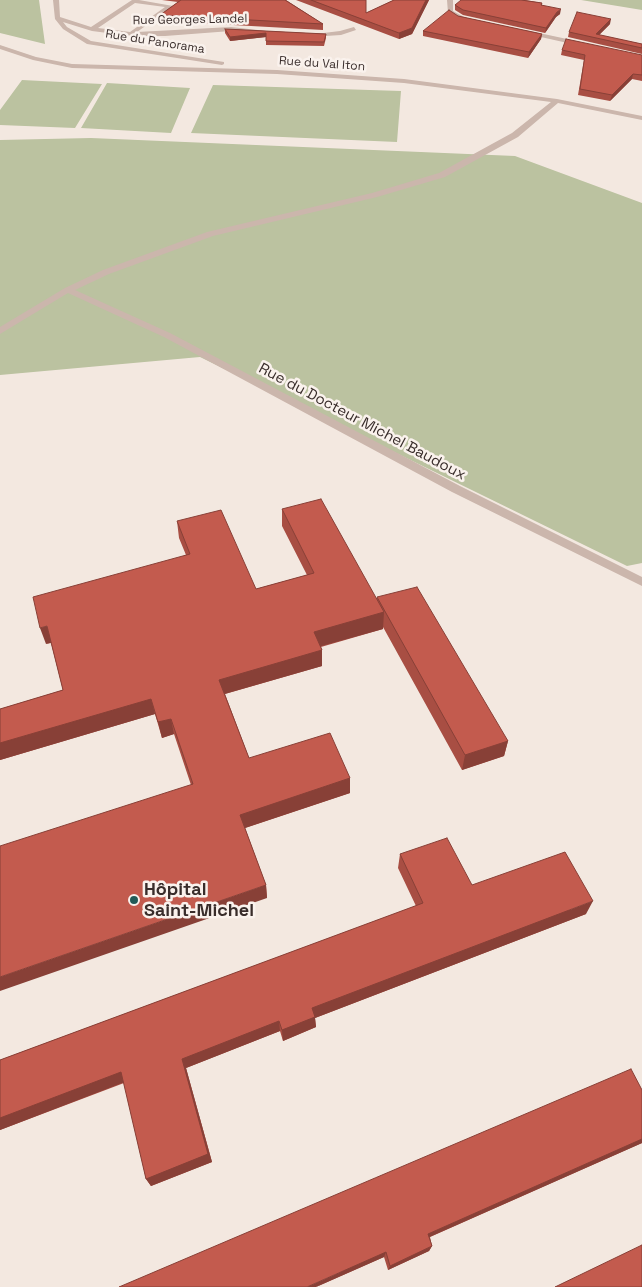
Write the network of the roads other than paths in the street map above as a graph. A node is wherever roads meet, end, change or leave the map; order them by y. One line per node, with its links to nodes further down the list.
1 (56, 0): 3 (street)
2 (450, 0): 4 (street)
3 (57, 18): 5 (street, Rue Georges Landel); 13 (street, Rue du Panorama)
4 (470, 20)
5 (92, 29): 8 (street, Rue Georges Landel); 8 (street)
6 (354, 29): 10 (street)
7 (516, 30): 11 (street)
8 (131, 34): 9 (street, Rue Georges Landel)
9 (291, 35)
10 (299, 35)
11 (589, 46)
12 (0, 47): 13 (street, Rue du Val Iton)
13 (277, 72): 14 (street, Rue du Val Iton)
14 (557, 101): 15 (street, Rue du Val Iton); 16 (street)
15 (642, 118)
16 (68, 290): 17 (street); 18 (street, Rue du Docteur Michel Baudoux)
17 (0, 331)
18 (642, 582)

